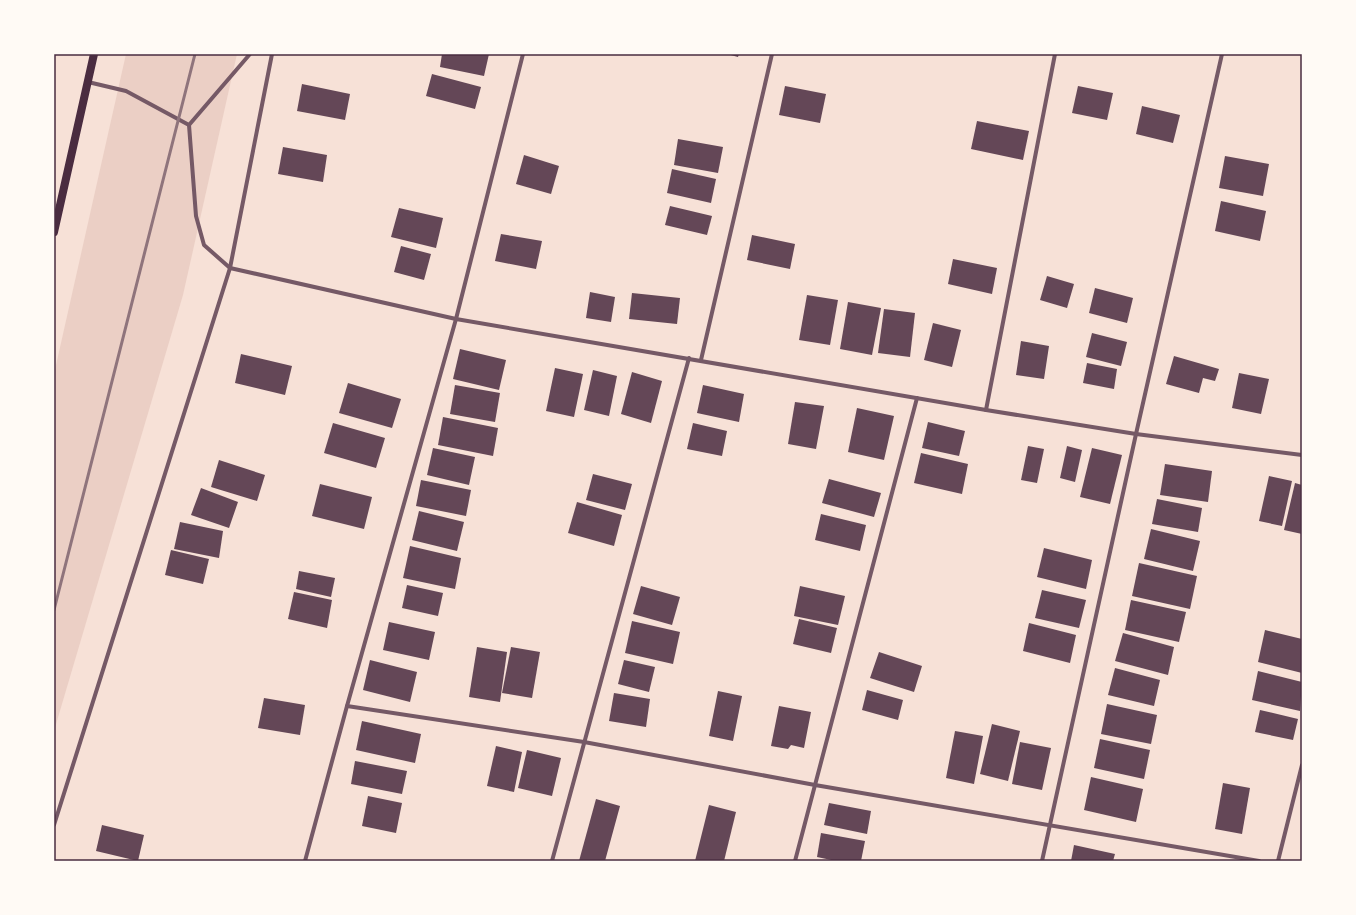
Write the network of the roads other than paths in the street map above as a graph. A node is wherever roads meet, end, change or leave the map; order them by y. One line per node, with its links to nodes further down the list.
1 (94, 54): 8 (main road)
2 (250, 54): 9 (street)
3 (272, 54): 11 (street)
4 (523, 54): 12 (street)
5 (772, 54): 14 (street)
6 (1054, 54): 16 (street)
7 (1222, 54): 17 (street)
8 (88, 82): 9 (street); 10 (main road)
9 (189, 125): 11 (street)
10 (54, 232)
11 (230, 268): 12 (street); 23 (street)
12 (456, 319): 13 (street); 19 (street)
13 (689, 358): 14 (street); 20 (street)
14 (700, 360): 15 (street)
15 (917, 398): 16 (street); 22 (street)
16 (986, 410): 17 (street)
17 (1136, 434): 18 (street); 24 (street)
18 (1302, 455)
19 (347, 706): 20 (street); 25 (street)
20 (584, 742): 22 (street); 26 (street)
21 (1302, 765): 30 (street)
22 (815, 785): 24 (street); 27 (street)
23 (54, 825)
24 (1051, 826): 28 (street); 29 (street)
25 (305, 861)
26 (552, 861)
27 (795, 861)
28 (1042, 861)
29 (1259, 861)
30 (1278, 861)

